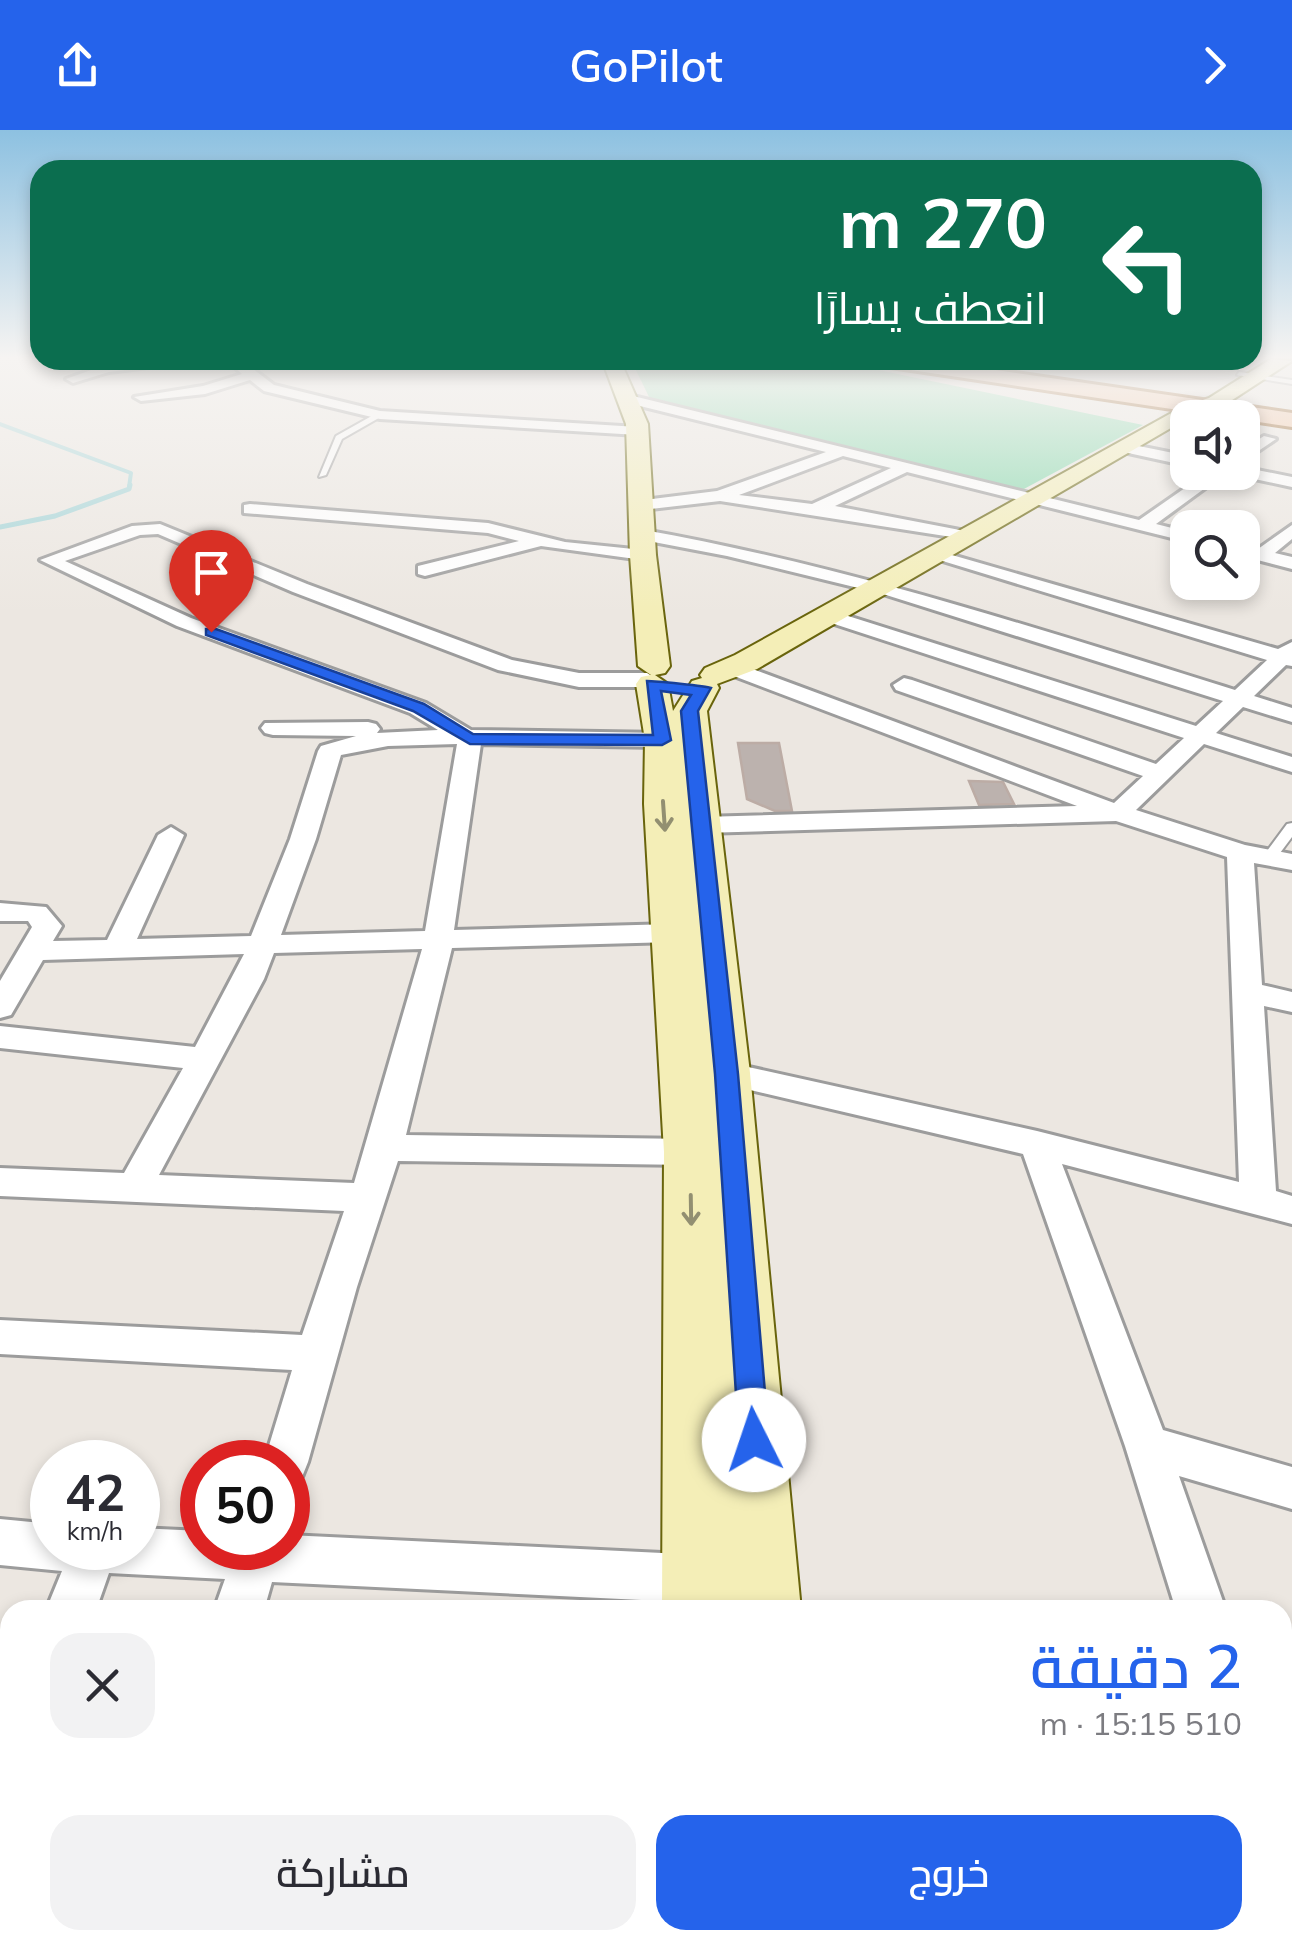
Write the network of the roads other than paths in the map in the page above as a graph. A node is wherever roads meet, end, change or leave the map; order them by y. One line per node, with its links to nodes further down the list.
1 (336, 444): 9 (lane)
2 (639, 444): 15 (main road)
3 (808, 444): 6 (street)
4 (1131, 444): 5 (main road)
5 (1124, 448): 7 (street); 14 (main road)
6 (841, 452): 8 (street); 13 (street)
7 (1170, 457)
8 (904, 468): 14 (street); 16 (street)
9 (322, 475)
10 (1260, 476): 11 (street)
11 (1292, 482)
12 (1193, 490): 18 (street)
13 (720, 496): 15 (street); 16 (street)
14 (1030, 499): 18 (street); 22 (main road)
15 (642, 505): 24 (main road)
16 (811, 508): 19 (street); 22 (street)
17 (250, 509): 23 (street)
18 (1141, 526): 21 (street)
19 (771, 528)
20 (1292, 530): 25 (street)
21 (1170, 533)
22 (965, 536): 26 (main road)
23 (540, 541): 24 (street); 29 (street)
24 (643, 545): 30 (street); 37 (main road)
25 (1260, 548)
26 (932, 555): 30 (main road); 31 (street)
27 (1260, 555): 28 (street)
28 (1292, 562)
29 (424, 570)
30 (879, 586): 32 (main road); 34 (street)
31 (1048, 589): 33 (street); 34 (street)
32 (826, 615): 34 (street); 37 (main road)
33 (1164, 623): 35 (street); 36 (street)
34 (971, 638): 36 (street); 38 (street); 40 (street)
35 (1289, 655): 39 (street)
36 (1114, 660): 38 (street); 39 (street)
37 (689, 668): 40 (street); 44 (street); 46 (main road); 51 (main road)
38 (1072, 694): 43 (street); 45 (street)
39 (1237, 698): 41 (street); 45 (street)
40 (884, 700): 43 (street); 47 (street)
41 (1292, 715)
42 (273, 728): 44 (street)
43 (1027, 728): 47 (street); 49 (street)
44 (464, 734): 46 (street); 57 (street); 58 (street)
45 (1199, 734): 48 (street); 49 (street)
46 (662, 740): 56 (main road, one-way to 56)
47 (985, 760): 50 (street)
48 (1292, 765)
49 (1162, 774): 50 (street)
50 (1118, 813): 51 (street); 54 (street)
51 (702, 825): 66 (main road)
52 (1292, 827): 54 (lane)
53 (171, 836): 59 (street)
54 (1267, 857): 61 (street)
55 (0, 912): 60 (street)
56 (674, 933): 57 (street); 66 (main road)
57 (439, 939): 58 (street); 68 (street)
58 (262, 946): 59 (street); 65 (street)
59 (117, 950): 60 (street)
60 (32, 951): 63 (street)
61 (1247, 992): 62 (street); 73 (street)
62 (1292, 1002)
63 (0, 1008)
64 (0, 1037): 65 (street)
65 (204, 1059): 71 (street)
66 (706, 1069): 67 (street); 69 (main road); 86 (main road)
67 (1037, 1144): 73 (street); 78 (street)
68 (385, 1148): 69 (street); 72 (street)
69 (690, 1152): 85 (main road, one-way to 85)
70 (0, 1182): 71 (street)
71 (133, 1190): 72 (street)
72 (367, 1198): 76 (street)
73 (1258, 1202): 74 (street)
74 (1292, 1210)
75 (0, 1337): 76 (street)
76 (318, 1354): 77 (street)
77 (293, 1440)
78 (1148, 1446): 79 (street); 89 (street)
79 (1292, 1488)
80 (0, 1542): 81 (street)
81 (30, 1545)
82 (310, 1557): 85 (street)
83 (70, 1570): 87 (street)
84 (252, 1570): 88 (street)
85 (697, 1594): 86 (street)
86 (764, 1596)
87 (71, 1600)
88 (242, 1600)
89 (1198, 1600)

